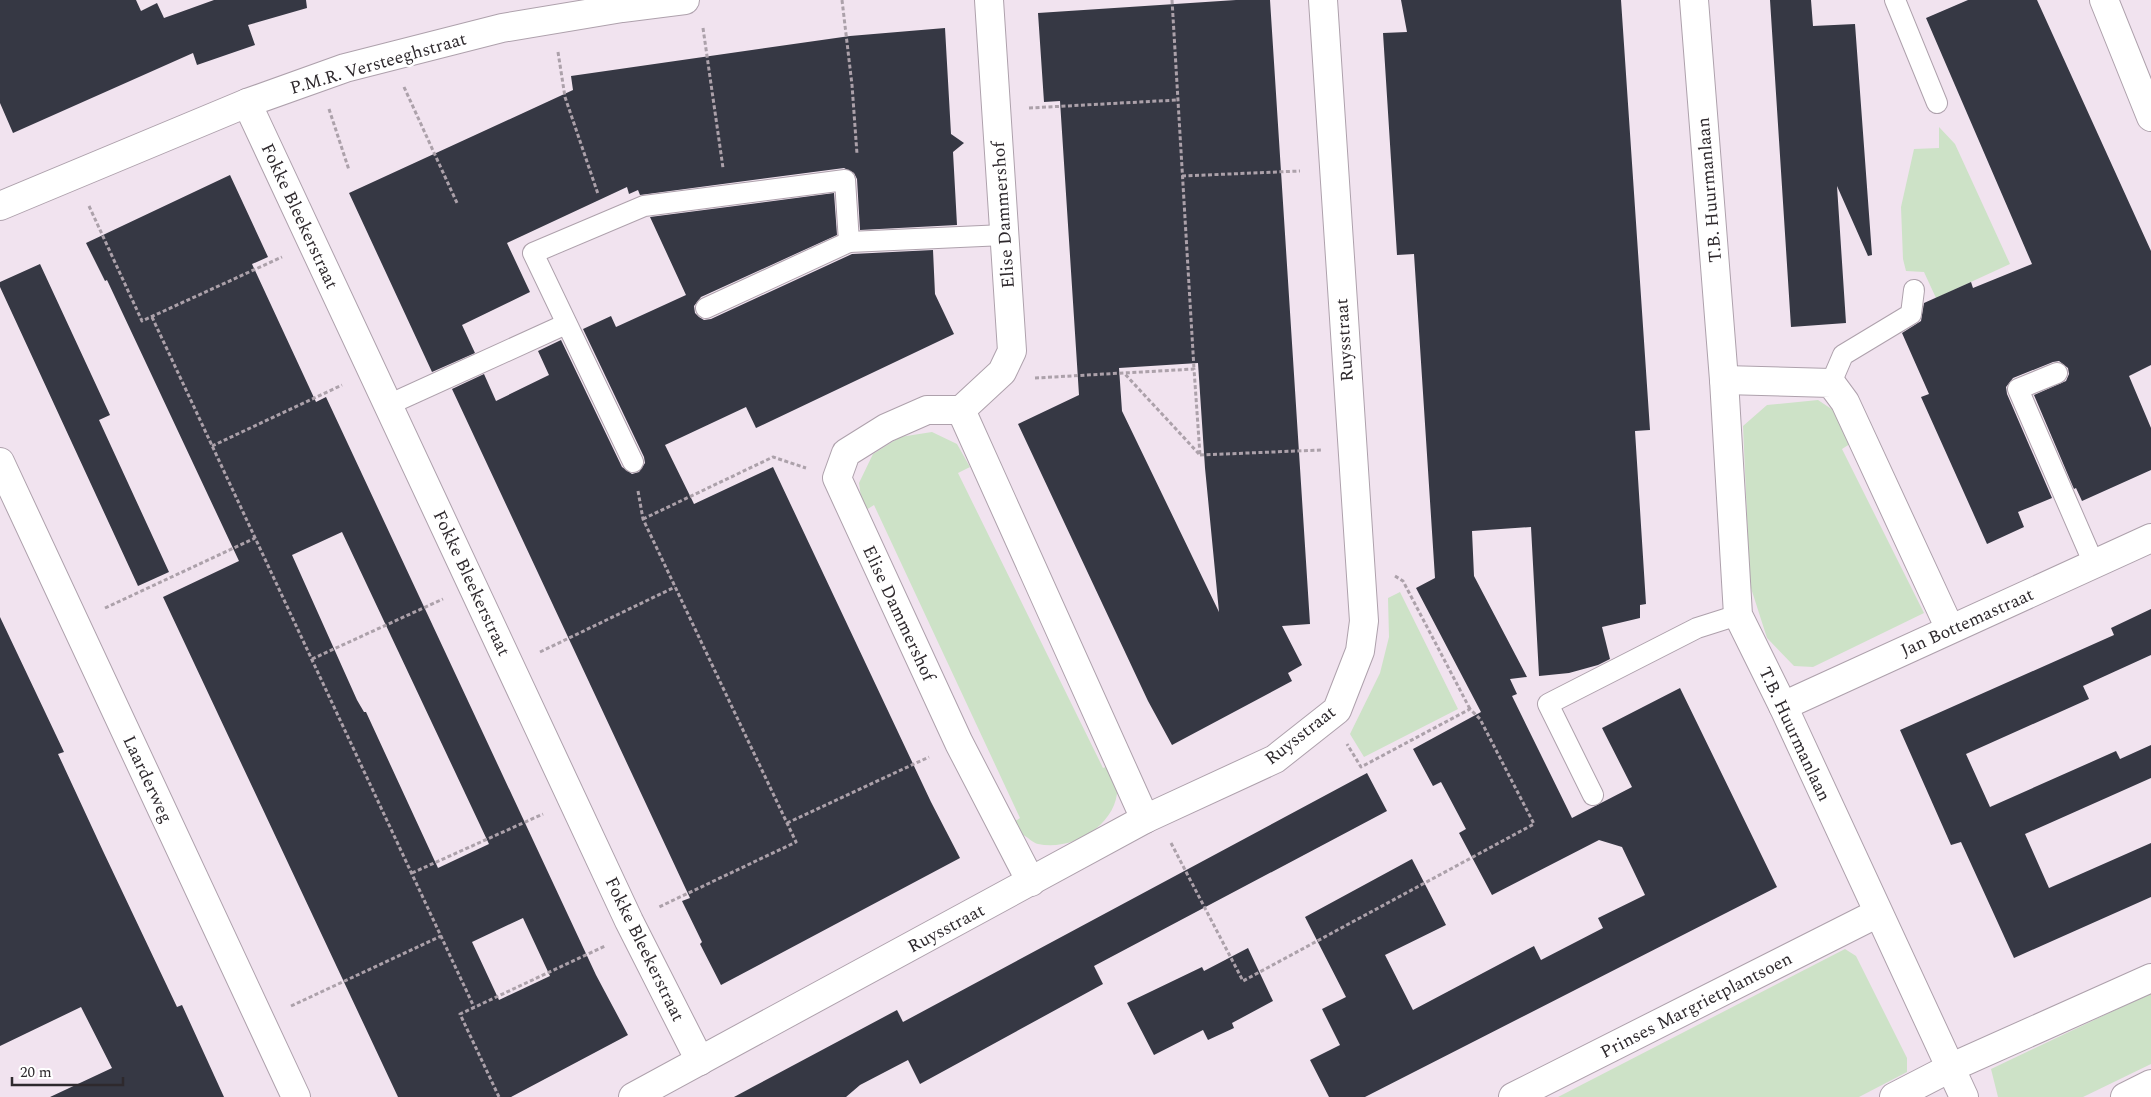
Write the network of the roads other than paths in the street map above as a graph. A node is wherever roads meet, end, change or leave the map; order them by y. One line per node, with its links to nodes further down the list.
1 (989, 0): 11 (street, Elise Dammershof)
2 (1322, 0): 29 (street, Ruysstraat)
3 (1694, 0): 17 (street, T.B. Huurmanlaan)
4 (1895, 0): 8 (lane)
5 (2104, 0): 9 (street)
6 (693, 10): 7 (street, P.M.R. Versteeghstraat)
7 (247, 103): 10 (street, P.M.R. Versteeghstraat); 19 (street, Fokke Bleekerstraat)
8 (1937, 104)
9 (2151, 117)
10 (0, 206)
11 (1004, 235): 12 (lane); 20 (street, Elise Dammershof)
12 (849, 242): 14 (lane); 15 (lane)
13 (1914, 290): 18 (lane)
14 (706, 308)
15 (566, 324): 19 (lane); 22 (lane)
16 (2057, 373): 24 (lane)
17 (1724, 380): 18 (street); 25 (street, T.B. Huurmanlaan)
18 (1830, 383): 26 (street)
19 (388, 405): 33 (street, Fokke Bleekerstraat)
20 (961, 410): 29 (street); 30 (street, Elise Dammershof)
21 (0, 462): 36 (street, Laarderweg)
22 (633, 462)
23 (2151, 538): 24 (street, Jan Bottemastraat)
24 (2094, 564): 26 (street, Jan Bottemastraat)
25 (1738, 615): 27 (street, T.B. Huurmanlaan); 28 (lane)
26 (1950, 629): 27 (street, Jan Bottemastraat)
27 (1783, 706): 31 (street, T.B. Huurmanlaan)
28 (1593, 795)
29 (1151, 817): 30 (street, Ruysstraat)
30 (1031, 882): 33 (street, Ruysstraat)
31 (1878, 913): 34 (street, T.B. Huurmanlaan); 38 (street, Prinses Margrietplantsoen)
32 (2151, 978): 34 (street)
33 (700, 1061): 37 (street, Ruysstraat)
34 (1952, 1067): 39 (street); 40 (street, T.B. Huurmanlaan)
35 (2151, 1084): 41 (street)
36 (296, 1097)
37 (633, 1097)
38 (1513, 1097)
39 (1894, 1097)
40 (1964, 1097)
41 (2125, 1097)

